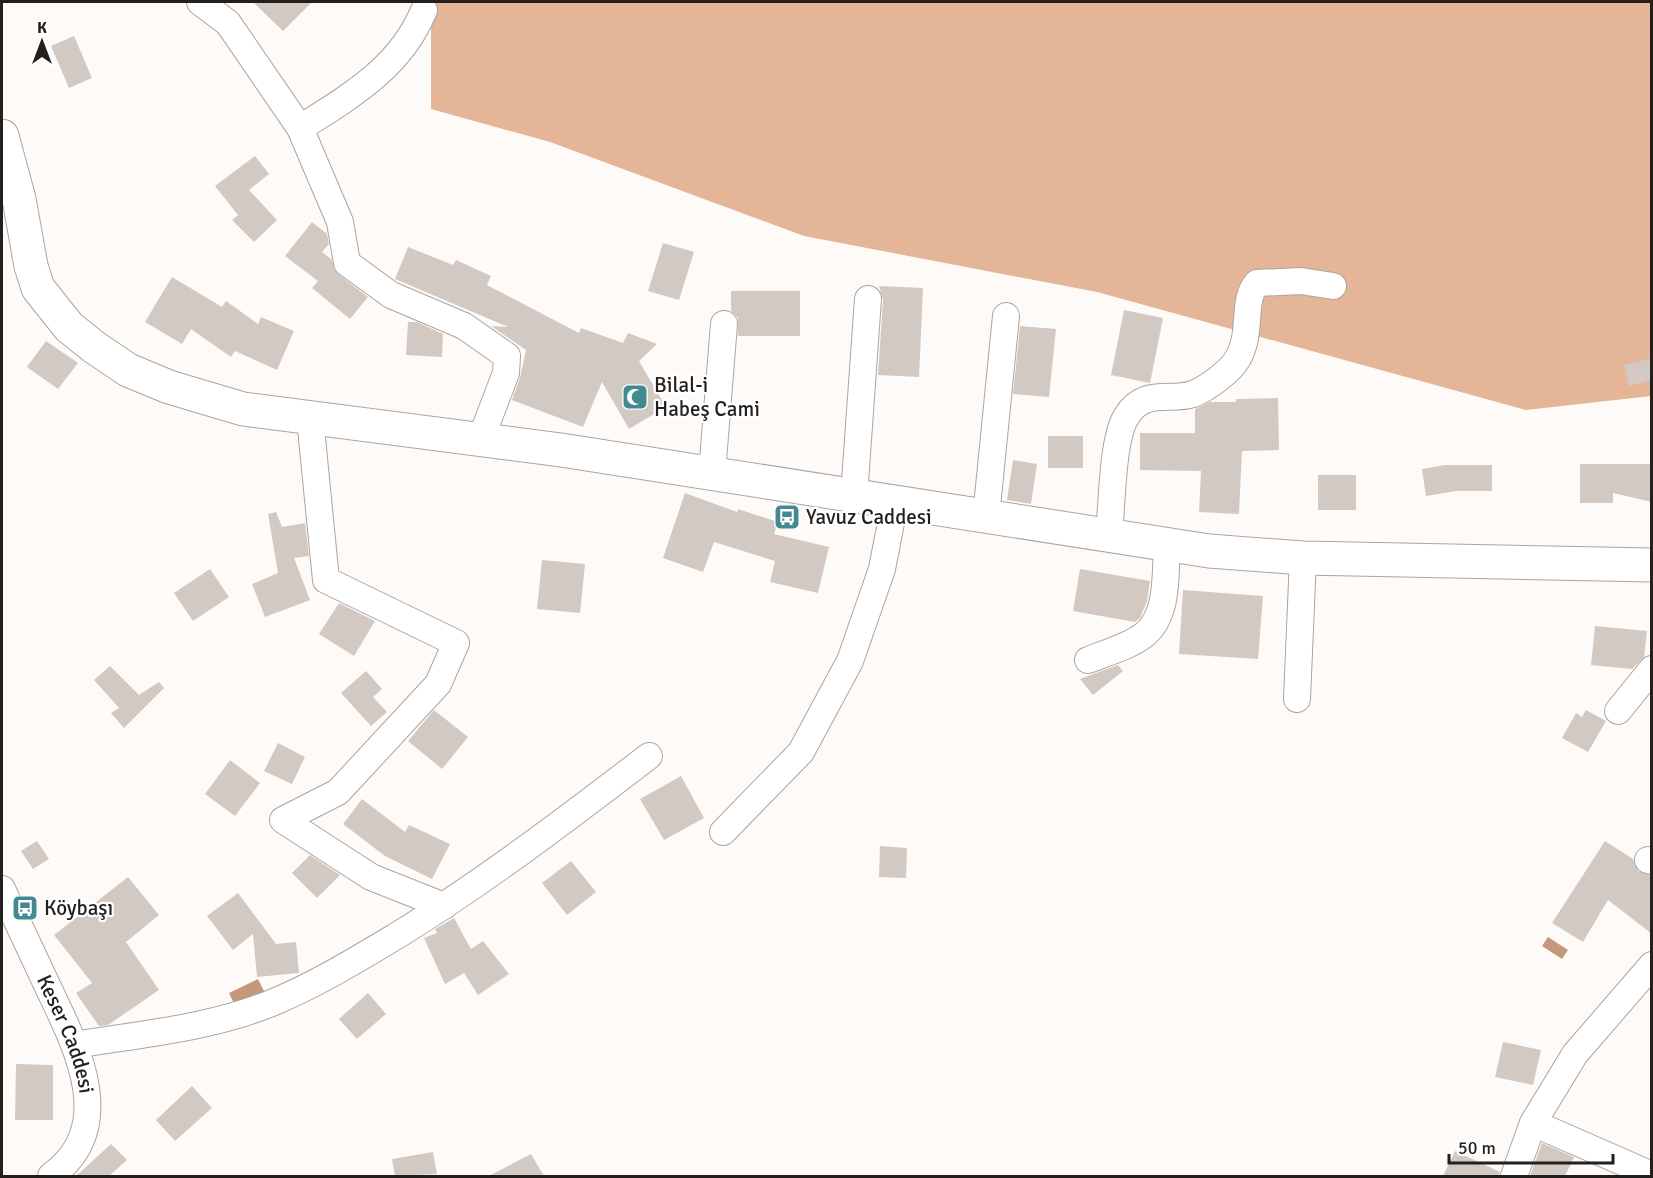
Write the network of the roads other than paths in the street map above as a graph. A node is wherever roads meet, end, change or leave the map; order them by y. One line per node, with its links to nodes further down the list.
1 (200, 2): 3 (street)
2 (424, 10): 3 (street)
3 (300, 128): 10 (street)
4 (2, 136): 9 (main road)
5 (1333, 286): 15 (street)
6 (868, 299): 12 (street)
7 (1006, 316): 14 (street)
8 (724, 324): 11 (street)
9 (310, 418): 10 (main road); 26 (street)
10 (480, 441): 11 (main road)
11 (712, 473): 12 (main road)
12 (854, 496): 13 (main road)
13 (895, 502): 14 (main road); 24 (street)
14 (986, 517): 15 (main road)
15 (1109, 535): 16 (main road)
16 (1167, 546): 17 (main road); 19 (street)
17 (1303, 558): 18 (main road); 21 (street)
18 (1652, 566)
19 (1088, 660)
20 (1652, 669): 22 (street)
21 (1297, 699)
22 (1618, 711)
23 (649, 756): 26 (street)
24 (723, 831)
25 (2, 889): 28 (street, Keser Caddesi)
26 (444, 906): 28 (street)
27 (1652, 965): 29 (street)
28 (75, 1045): 31 (street, Keser Caddesi)
29 (1533, 1123): 30 (street); 32 (street)
30 (1652, 1175)
31 (51, 1176)
32 (1515, 1176)

